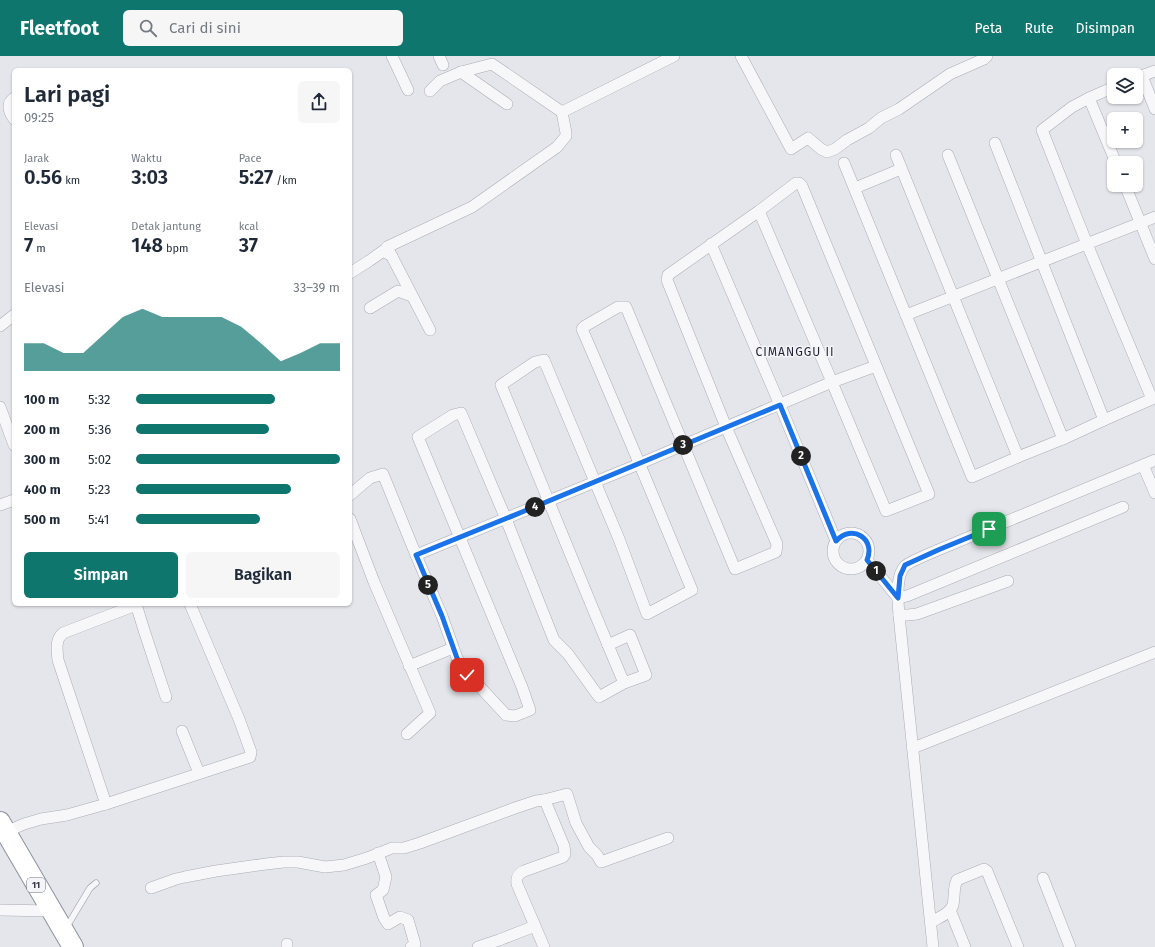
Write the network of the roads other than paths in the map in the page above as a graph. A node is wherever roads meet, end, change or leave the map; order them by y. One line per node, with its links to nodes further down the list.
1 (392, 56): 10 (street)
2 (674, 56): 17 (street)
3 (741, 56): 4 (street)
4 (987, 56)
5 (490, 60): 7 (street); 17 (street)
6 (1155, 71): 8 (street)
7 (461, 72): 11 (street); 15 (street)
8 (1143, 76)
9 (1143, 85): 16 (street)
10 (408, 90)
11 (430, 91)
12 (1107, 91): 13 (street)
13 (1089, 98): 22 (street); 31 (street)
14 (12, 100): 18 (street)
15 (508, 104)
16 (1155, 109)
17 (562, 112): 32 (street)
18 (12, 116)
19 (995, 143): 34 (street)
20 (896, 155): 24 (street)
21 (948, 155): 36 (street)
22 (1113, 156)
23 (844, 163): 25 (street)
24 (902, 169): 25 (street); 38 (street)
25 (855, 188): 40 (street)
26 (1127, 192): 29 (street)
27 (759, 211): 30 (street); 44 (street); 45 (street)
28 (1155, 217): 29 (street)
29 (1140, 223): 31 (street); 33 (street)
30 (711, 244): 46 (street); 49 (street)
31 (1087, 244): 34 (street); 48 (street)
32 (392, 256): 35 (street); 37 (street)
33 (1155, 259)
34 (1042, 261): 36 (street); 48 (street)
35 (352, 271)
36 (997, 279): 38 (street); 50 (street)
37 (412, 296): 39 (street); 43 (street)
38 (953, 296): 40 (street); 53 (street)
39 (370, 308)
40 (906, 315): 53 (street)
41 (12, 317): 42 (street)
42 (0, 326)
43 (430, 330)
44 (876, 366): 45 (street); 45 (street)
45 (832, 382): 46 (street)
46 (780, 405): 49 (street); 67 (street)
47 (0, 407): 51 (street)
48 (1104, 420): 50 (street)
49 (726, 427): 52 (street); 52 (street)
50 (1062, 438): 53 (street)
51 (12, 440)
52 (684, 444): 55 (street); 55 (street)
53 (1018, 457)
54 (1155, 460): 56 (street)
55 (639, 464): 57 (street); 57 (street)
56 (1143, 465): 59 (street); 71 (street)
57 (595, 482): 61 (street); 61 (street)
58 (352, 493): 68 (street)
59 (1155, 493)
60 (12, 501): 62 (street)
61 (549, 501): 64 (street); 76 (street)
62 (0, 505)
63 (1123, 508): 71 (street)
64 (506, 519): 66 (street); 66 (street); 80 (street)
65 (352, 524): 79 (street)
66 (460, 537): 68 (street); 77 (street)
67 (836, 541): 69 (street); 69 (street)
68 (416, 555): 77 (street)
69 (867, 560): 71 (street)
70 (1008, 581): 75 (street)
71 (898, 598): 75 (street)
72 (131, 606): 87 (street)
73 (137, 606): 81 (street)
74 (191, 606): 85 (street)
75 (899, 615): 84 (street)
76 (608, 645): 80 (street); 80 (street)
77 (454, 648): 79 (street)
78 (1155, 652): 84 (street)
79 (409, 666): 83 (street)
80 (624, 683)
81 (166, 697)
82 (182, 731): 85 (street)
83 (407, 734)
84 (913, 748): 97 (street)
85 (199, 774): 87 (street)
86 (544, 800): 89 (street); 90 (street); 98 (street)
87 (106, 804): 88 (street)
88 (3, 827): 96 (highway, 11)
89 (668, 838)
90 (378, 853): 93 (street); 100 (street)
91 (1043, 878): 106 (street)
92 (96, 883): 99 (lane)
93 (151, 888)
94 (0, 910): 96 (street)
95 (950, 910): 97 (street); 104 (street); 105 (street)
96 (51, 911): 99 (highway, 11)
97 (930, 922): 103 (street)
98 (535, 926): 101 (street); 102 (street)
99 (68, 939)
100 (411, 947)
101 (478, 947)
102 (544, 947)
103 (933, 947)
104 (965, 947)
105 (1018, 947)
106 (1070, 947)

